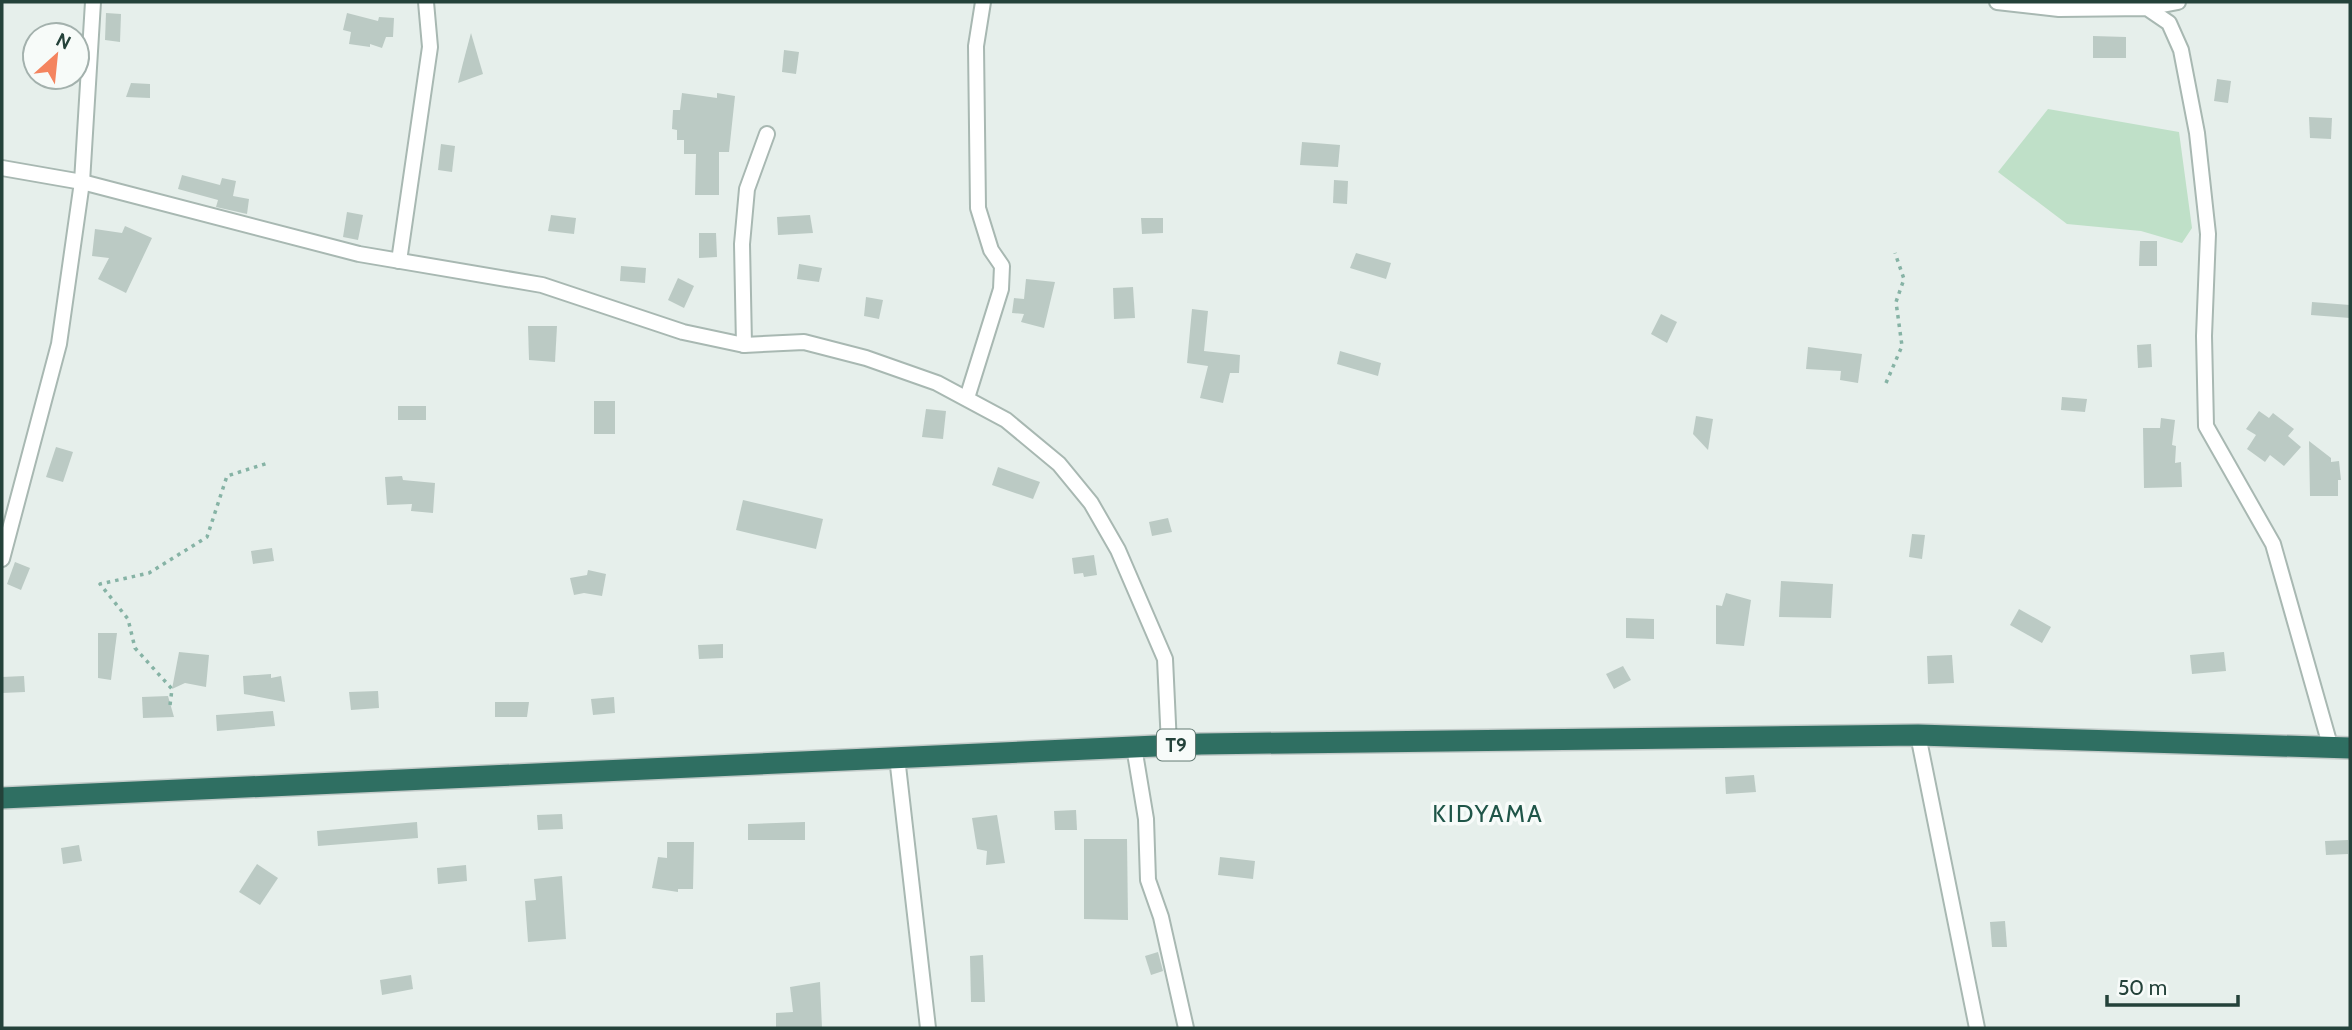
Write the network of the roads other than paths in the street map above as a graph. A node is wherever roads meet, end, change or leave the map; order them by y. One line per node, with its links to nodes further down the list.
1 (93, 2): 9 (street)
2 (426, 2): 10 (street)
3 (983, 2): 12 (street)
4 (1997, 2): 6 (street)
5 (2178, 2): 6 (street)
6 (2147, 8): 16 (street)
7 (767, 134): 11 (street)
8 (2, 167): 9 (street)
9 (82, 182): 10 (street); 13 (street)
10 (399, 261): 11 (street)
11 (744, 345): 12 (street)
12 (967, 398): 15 (street)
13 (2, 559)
14 (1918, 734): 15 (highway, T9); 16 (highway, T9); 22 (street)
15 (1169, 745): 17 (highway, T9)
16 (2340, 746)
17 (1134, 747): 18 (highway, T9); 21 (street)
18 (897, 757): 19 (highway, T9); 20 (street)
19 (2, 798)
20 (928, 1028)
21 (1186, 1028)
22 (1977, 1028)

